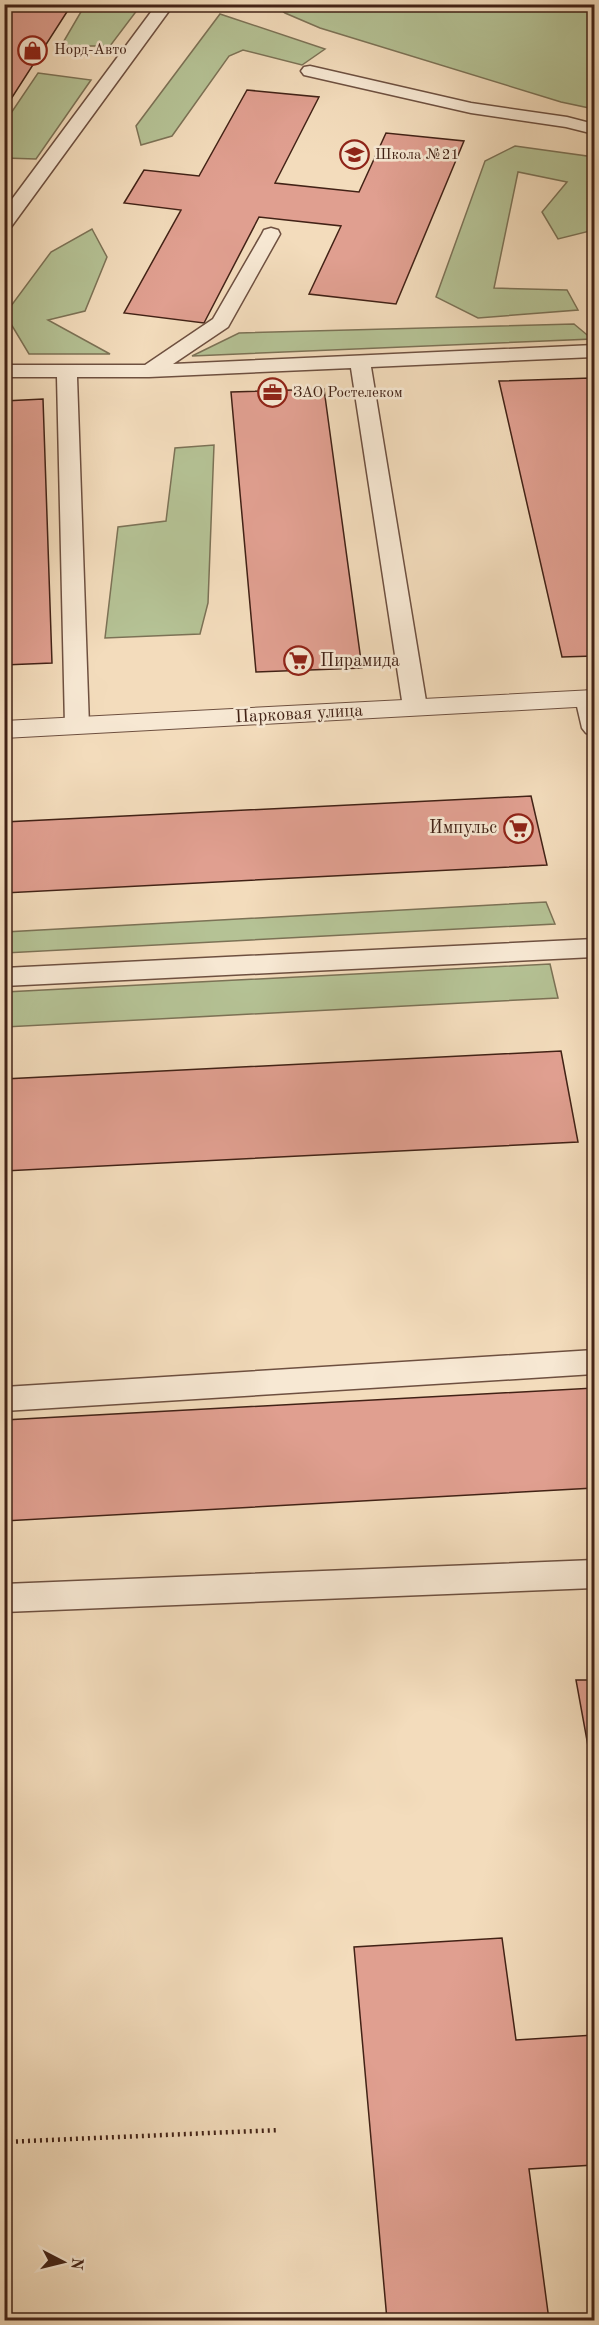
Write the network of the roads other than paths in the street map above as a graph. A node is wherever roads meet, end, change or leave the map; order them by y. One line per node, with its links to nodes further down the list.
1 (166, 4): 4 (lane)
2 (310, 71): 3 (lane)
3 (594, 129)
4 (13, 198): 5 (lane)
5 (4, 223)
6 (272, 234): 11 (lane)
7 (594, 351): 8 (lane)
8 (360, 361): 11 (lane); 13 (lane)
9 (4, 371): 10 (lane)
10 (67, 371): 11 (lane); 14 (lane)
11 (149, 371)
12 (591, 698): 13 (street, Парковая улица); 15 (lane)
13 (415, 707): 14 (street, Парковая улица)
14 (77, 726): 16 (street, Парковая улица)
15 (594, 728)
16 (4, 730)
17 (594, 948): 18 (lane)
18 (4, 976)
19 (594, 1362): 20 (lane)
20 (4, 1399)
21 (594, 1575): 22 (lane)
22 (4, 1598)

